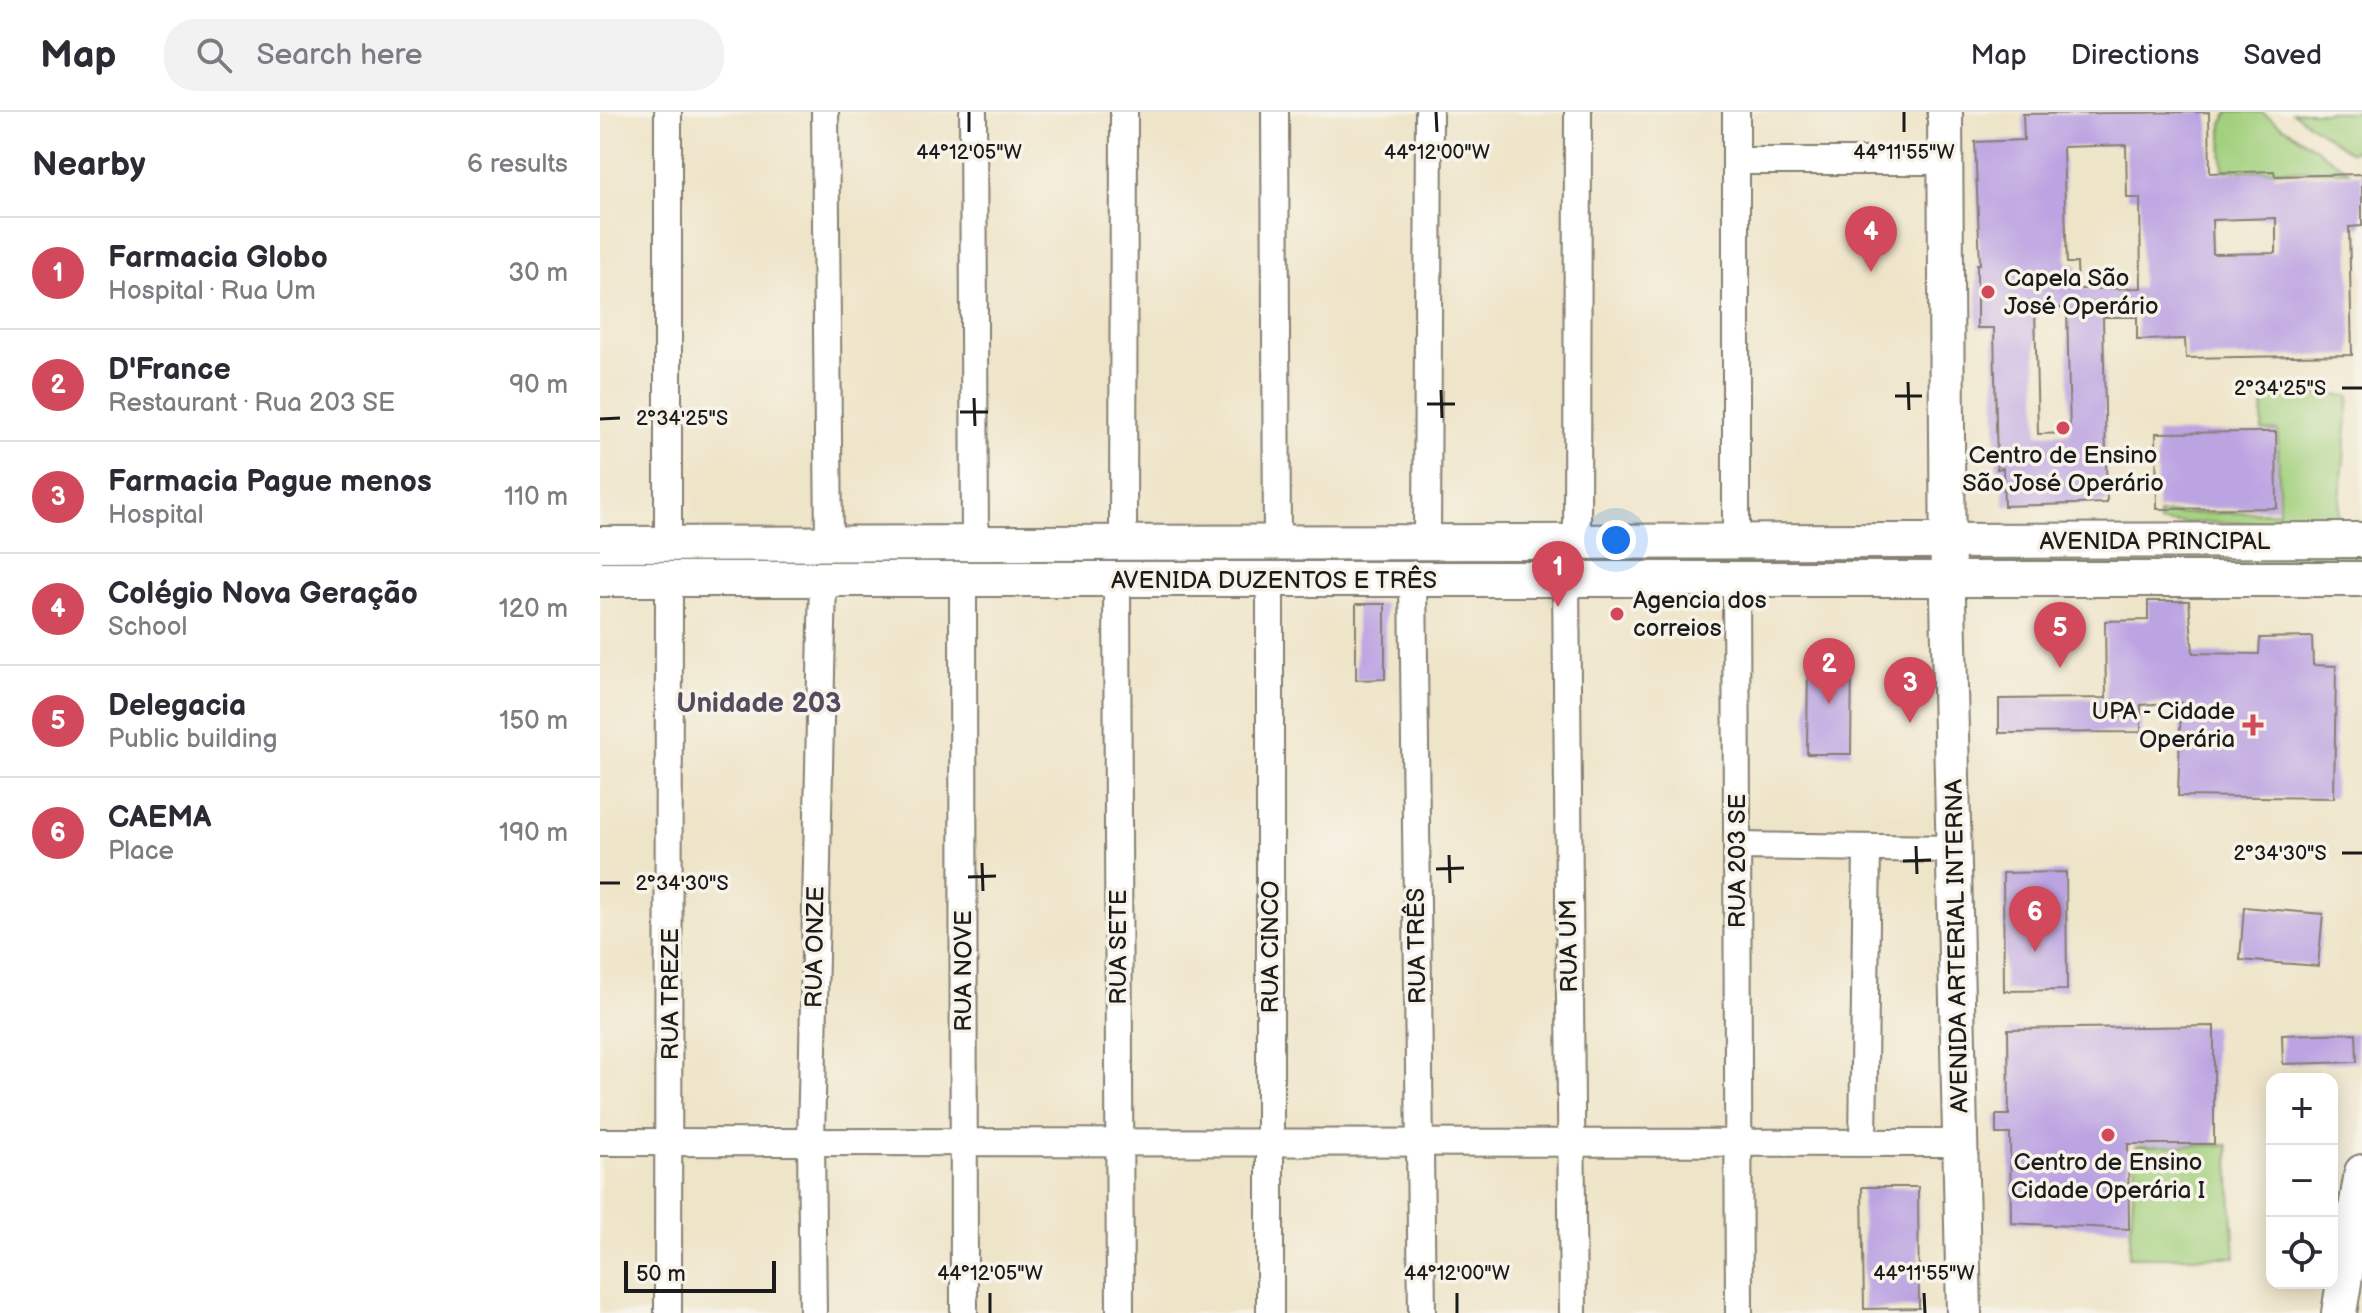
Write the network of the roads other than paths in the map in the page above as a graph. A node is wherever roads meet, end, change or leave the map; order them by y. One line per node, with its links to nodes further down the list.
1 (668, 112): 20 (street)
2 (825, 112): 21 (street)
3 (973, 112): 19 (street)
4 (1124, 112): 13 (street)
5 (1275, 112): 14 (street)
6 (1429, 112): 15 (street)
7 (1578, 112): 16 (street)
8 (1736, 112): 10 (street)
9 (1945, 112): 11 (main road, AVENIDA ARTERIAL INTERNA)
10 (1736, 161): 11 (street); 17 (street)
11 (1946, 161): 18 (main road, AVENIDA ARTERIAL INTERNA)
12 (2362, 540): 18 (main road, AVENIDA PRINCIPAL)
13 (1123, 541): 14 (main road, AVENIDA DUZENTOS E TRÊS); 19 (main road, AVENIDA DUZENTOS E TRÊS)
14 (1277, 541): 15 (main road, AVENIDA DUZENTOS E TRÊS)
15 (1427, 541): 16 (main road, AVENIDA DUZENTOS E TRÊS)
16 (1577, 541): 17 (main road, AVENIDA DUZENTOS E TRÊS)
17 (1736, 541): 18 (main road, AVENIDA DUZENTOS E TRÊS)
18 (1948, 541): 23 (main road, AVENIDA ARTERIAL INTERNA)
19 (975, 542): 21 (main road, AVENIDA DUZENTOS E TRÊS)
20 (668, 543): 21 (main road, AVENIDA DUZENTOS E TRÊS); 22 (main road, AVENIDA DUZENTOS E TRÊS)
21 (829, 543)
22 (600, 544)
23 (1948, 578): 26 (main road, AVENIDA DUZENTOS E TRÊS); 27 (main road, AVENIDA PRINCIPAL); 36 (main road, AVENIDA ARTERIAL INTERNA)
24 (600, 579): 28 (main road, AVENIDA DUZENTOS E TRÊS)
25 (1413, 579): 30 (main road, AVENIDA DUZENTOS E TRÊS); 31 (main road, AVENIDA DUZENTOS E TRÊS); 37 (street, RUA TRÊS)
26 (1736, 579): 31 (main road, AVENIDA DUZENTOS E TRÊS); 34 (street, RUA 203 SE)
27 (2362, 579)
28 (669, 580): 29 (main road, AVENIDA DUZENTOS E TRÊS); 39 (street, RUA TREZE)
29 (823, 580): 32 (main road, AVENIDA DUZENTOS E TRÊS); 40 (street, RUA ONZE)
30 (1270, 580): 33 (main road, AVENIDA DUZENTOS E TRÊS); 43 (street, RUA CINCO)
31 (1566, 580): 44 (street, RUA UM)
32 (963, 581): 33 (main road, AVENIDA DUZENTOS E TRÊS); 41 (street, RUA NOVE)
33 (1117, 581): 42 (street, RUA SETE)
34 (1737, 846): 35 (street); 45 (street, RUA 203 SE)
35 (1867, 848): 36 (street); 46 (street)
36 (1954, 849): 47 (main road, AVENIDA ARTERIAL INTERNA)
37 (1419, 1141): 43 (street); 44 (street); 55 (street, RUA TRÊS)
38 (600, 1142): 39 (street)
39 (670, 1142): 40 (street); 50 (street, RUA TREZE)
40 (811, 1142): 41 (street); 51 (street, RUA ONZE)
41 (963, 1142): 42 (street); 52 (street, RUA NOVE)
42 (1119, 1142): 43 (street); 53 (street, RUA SETE)
43 (1270, 1142): 54 (street, RUA CINCO)
44 (1571, 1142): 45 (street); 56 (street, RUA UM)
45 (1738, 1142): 46 (street); 57 (street, RUA 203 SE)
46 (1863, 1142): 47 (street)
47 (1962, 1143): 58 (main road, AVENIDA ARTERIAL INTERNA)
48 (2362, 1172): 49 (main road)
49 (2348, 1306)
50 (668, 1313)
51 (813, 1313)
52 (964, 1313)
53 (1120, 1313)
54 (1270, 1313)
55 (1422, 1313)
56 (1573, 1313)
57 (1739, 1313)
58 (1964, 1313)

